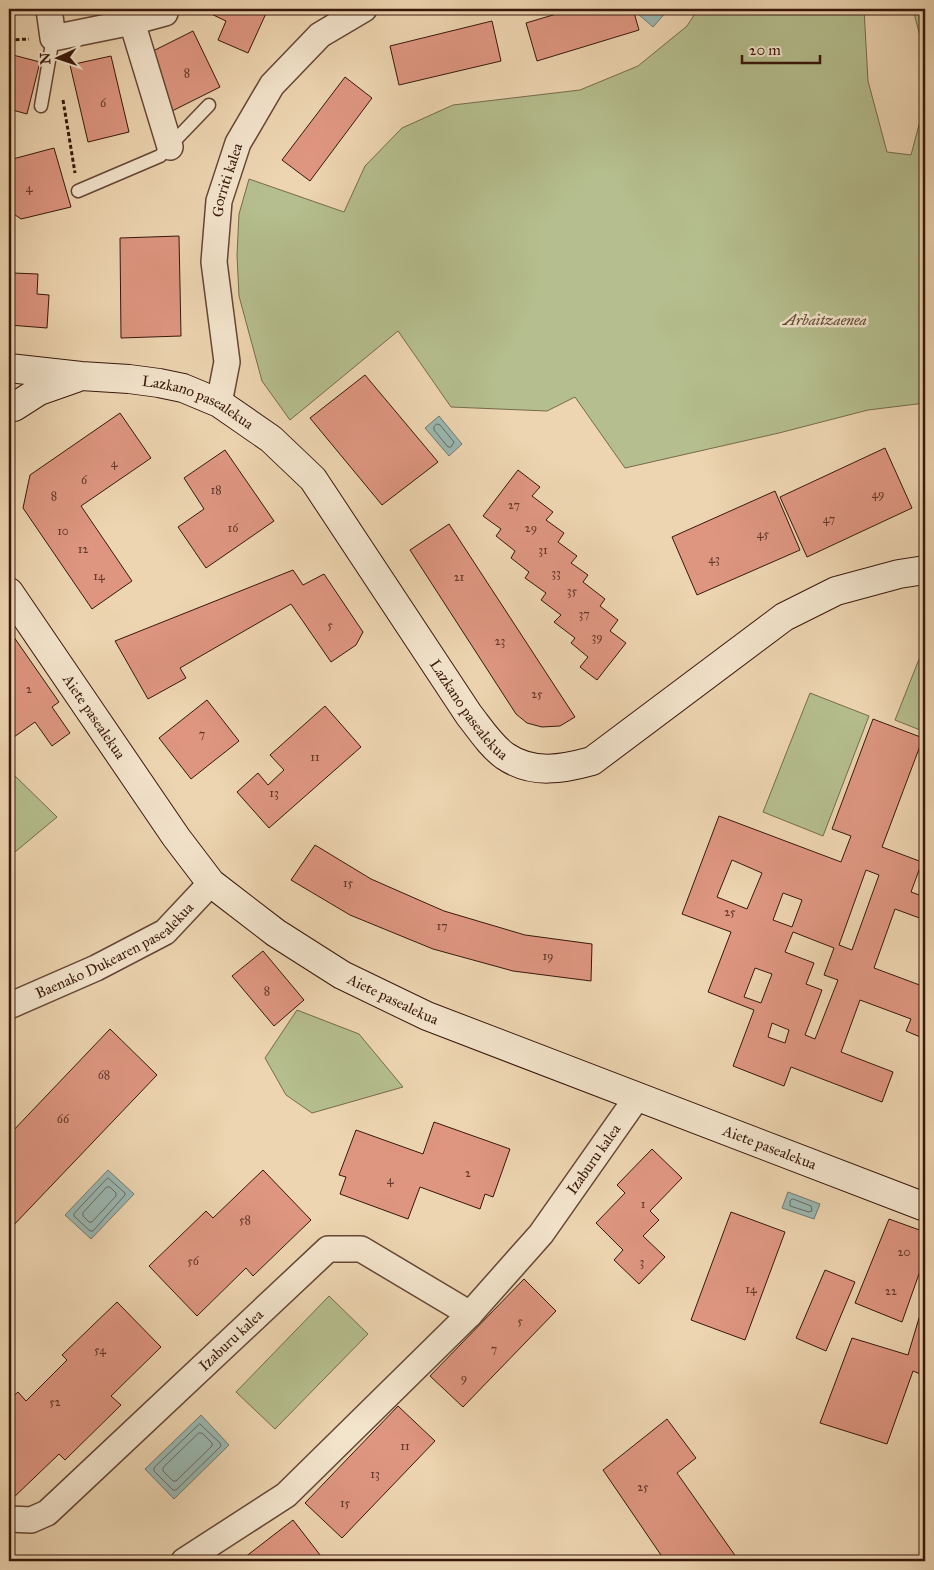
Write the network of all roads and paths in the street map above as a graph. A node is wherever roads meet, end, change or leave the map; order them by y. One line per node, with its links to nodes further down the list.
1 (49, 9): 5 (street)
2 (364, 9): 13 (street, Gorriti kalea)
3 (166, 11): 4 (street)
4 (132, 22): 5 (street); 9 (street)
5 (53, 38): 8 (lane)
6 (62, 96): 10 (path)
7 (209, 105): 9 (lane)
8 (41, 106)
9 (170, 147): 10 (lane)
10 (78, 191)
11 (9, 368): 12 (street, Lazkano pasealekua)
12 (81, 376): 13 (street, Lazkano pasealekua); 14 (street)
13 (219, 403): 15 (street, Lazkano pasealekua)
14 (10, 404)
15 (925, 570)
16 (9, 592): 17 (street, Aiete pasealekua)
17 (211, 883): 18 (street, Baenako Dukearen pasealekua); 19 (street, Aiete pasealekua)
18 (9, 1006)
19 (638, 1096): 20 (street, Aiete pasealekua); 21 (street, Izaburu kalea)
20 (925, 1207)
21 (470, 1314): 22 (street, Izaburu kalea); 23 (street, Izaburu kalea)
22 (9, 1519)
23 (184, 1561)

